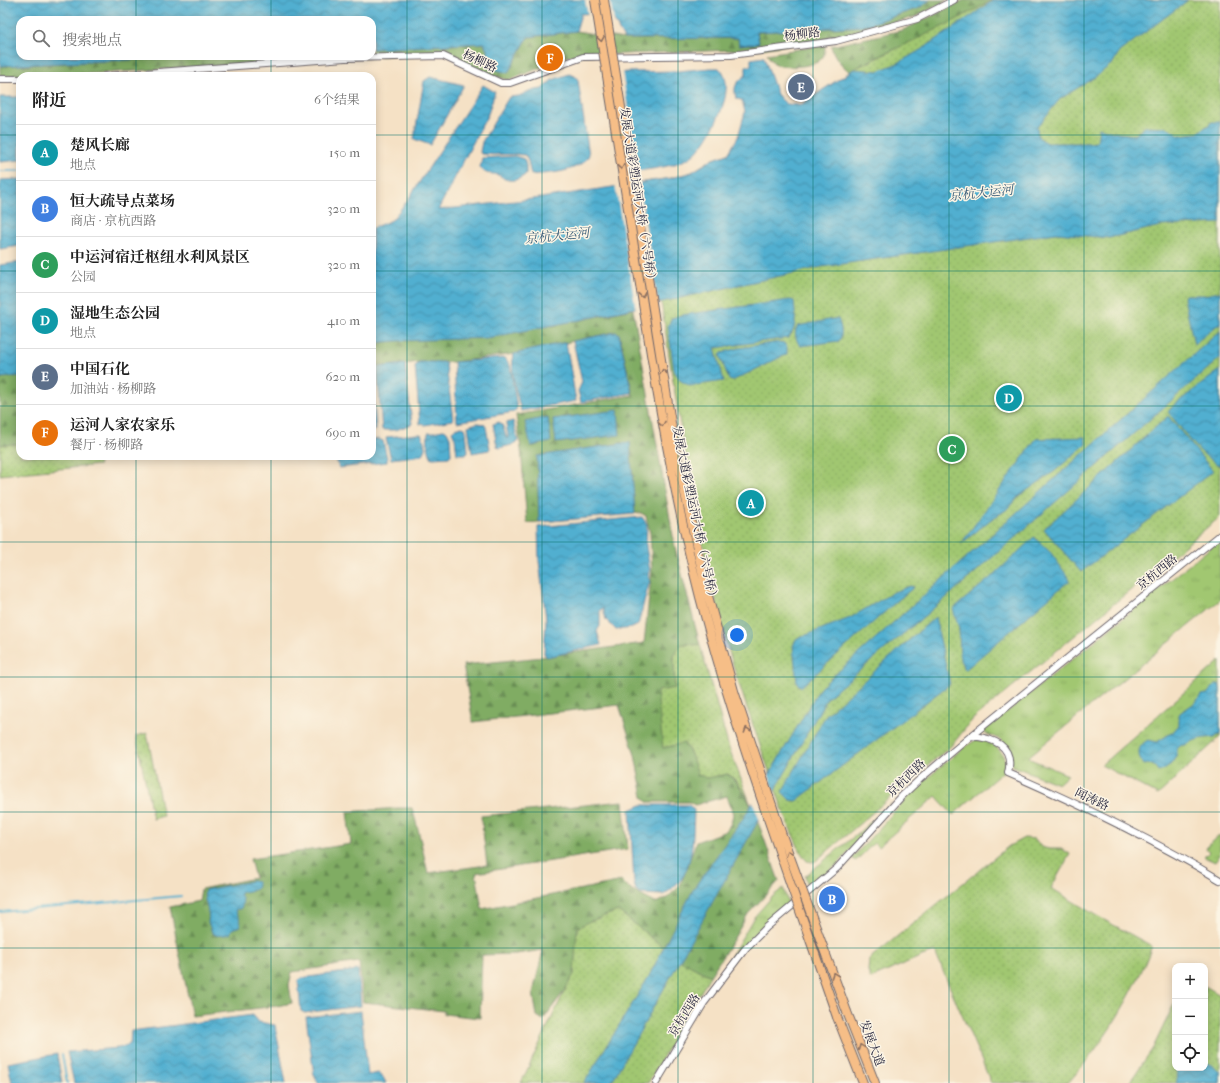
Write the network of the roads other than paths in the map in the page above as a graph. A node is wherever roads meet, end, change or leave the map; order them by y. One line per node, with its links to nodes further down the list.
1 (594, 0): 13 (main road, 发展大道彩塑运河大桥（六号桥）, one-way to 13, bridge)
2 (604, 0): 12 (main road, 发展大道彩塑运河大桥（六号桥）, one-way to 2, bridge)
3 (954, 0): 4 (street, 杨柳路)
4 (376, 57)
5 (318, 60): 6 (street, 杨柳路)
6 (158, 72)
7 (0, 79): 8 (street)
8 (16, 79)
9 (1220, 535): 10 (street, 京杭西路)
10 (970, 736): 11 (street, 闻涛路); 14 (street, 京杭西路)
11 (1220, 880)
12 (847, 1012): 16 (main road, 发展大道, one-way to 12)
13 (837, 1017): 15 (main road, 发展大道)
14 (656, 1083)
15 (863, 1083)
16 (875, 1083)

